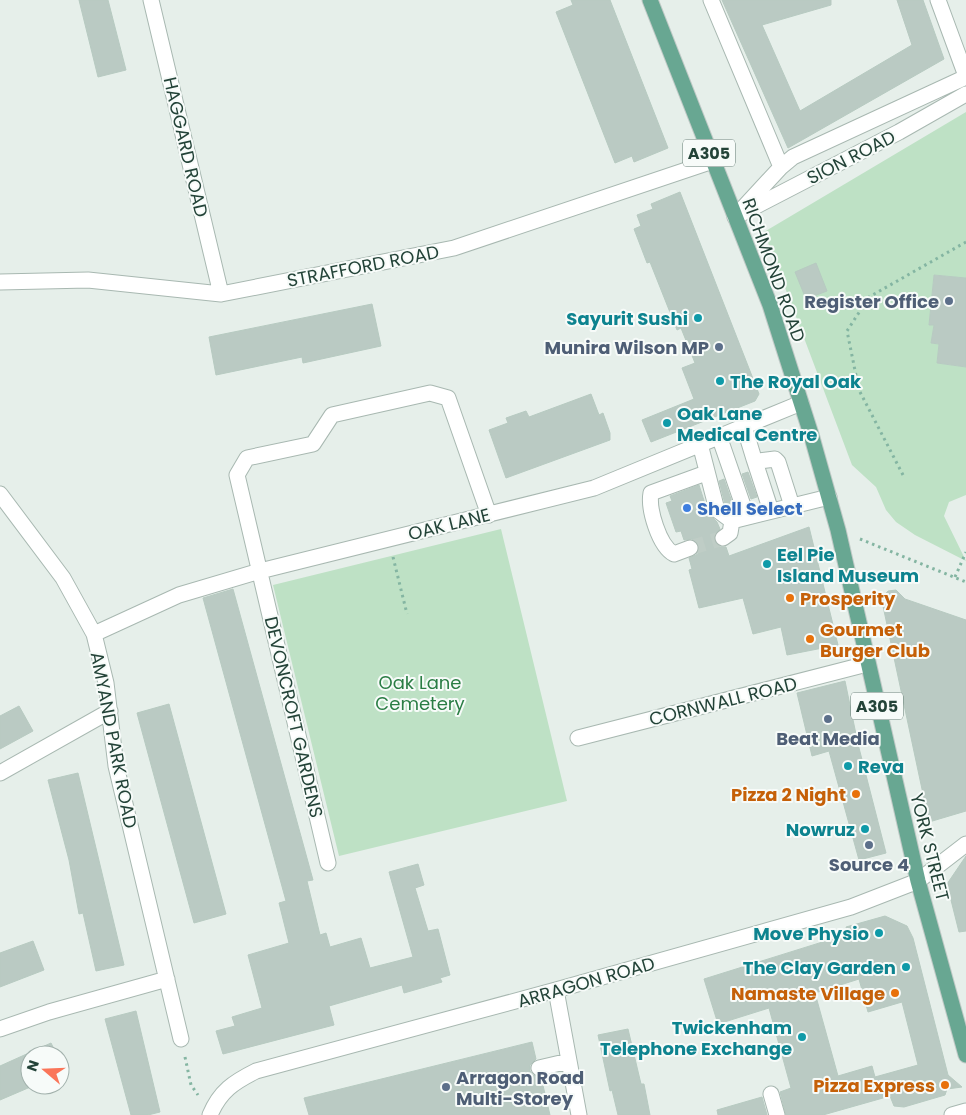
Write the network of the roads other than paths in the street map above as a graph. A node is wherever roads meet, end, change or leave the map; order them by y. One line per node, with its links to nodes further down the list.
1 (151, 0): 11 (street, HAGGARD ROAD)
2 (650, 0): 7 (main road, RICHMOND ROAD / A305)
3 (711, 0): 8 (street)
4 (938, 0): 5 (street)
5 (966, 76): 8 (street)
6 (966, 94): 9 (street, SION ROAD)
7 (713, 161): 9 (main road, RICHMOND ROAD / A305); 11 (street, STRAFFORD ROAD)
8 (781, 167): 9 (street)
9 (735, 217): 12 (main road, RICHMOND ROAD / A305)
10 (0, 282): 11 (street, STRAFFORD ROAD)
11 (221, 294)
12 (801, 403): 13 (street, OAK LANE); 19 (main road, RICHMOND ROAD / A305)
13 (744, 426): 14 (street, OAK LANE); 16 (street)
14 (719, 436): 15 (street, OAK LANE); 23 (street)
15 (700, 444): 17 (street); 22 (street, OAK LANE)
16 (754, 459): 20 (street); 21 (street)
17 (706, 473): 23 (street); 26 (street)
18 (0, 494): 28 (street, AMYAND PARK ROAD)
19 (829, 497): 20 (street); 24 (main road, RICHMOND ROAD / A305)
20 (792, 506): 21 (street)
21 (771, 511): 23 (street)
22 (489, 514): 27 (street, OAK LANE); 27 (street, DEVONCROFT GARDENS)
23 (740, 519): 25 (street)
24 (838, 530): 29 (main road, YORK STREET / A305)
25 (723, 538)
26 (690, 548)
27 (260, 571): 28 (street, OAK LANE); 34 (street, DEVONCROFT GARDENS)
28 (94, 634): 30 (street, AMYAND PARK ROAD)
29 (867, 664): 31 (street, CORNWALL ROAD); 35 (main road, YORK STREET / A305)
30 (110, 711): 32 (street); 36 (street, AMYAND PARK ROAD)
31 (578, 738)
32 (0, 773)
33 (966, 844): 35 (street, ARRAGON ROAD)
34 (328, 863)
35 (918, 881): 37 (street, ARRAGON ROAD); 40 (main road, YORK STREET / A305)
36 (167, 979): 38 (street); 39 (street, AMYAND PARK ROAD)
37 (556, 990): 41 (street); 44 (street, ARRAGON ROAD)
38 (0, 1029)
39 (181, 1039)
40 (966, 1054)
41 (569, 1061): 42 (street); 46 (street)
42 (539, 1068)
43 (772, 1094): 47 (street)
44 (213, 1110)
45 (966, 1111): 48 (street)
46 (579, 1115)
47 (777, 1115)
48 (952, 1115)

